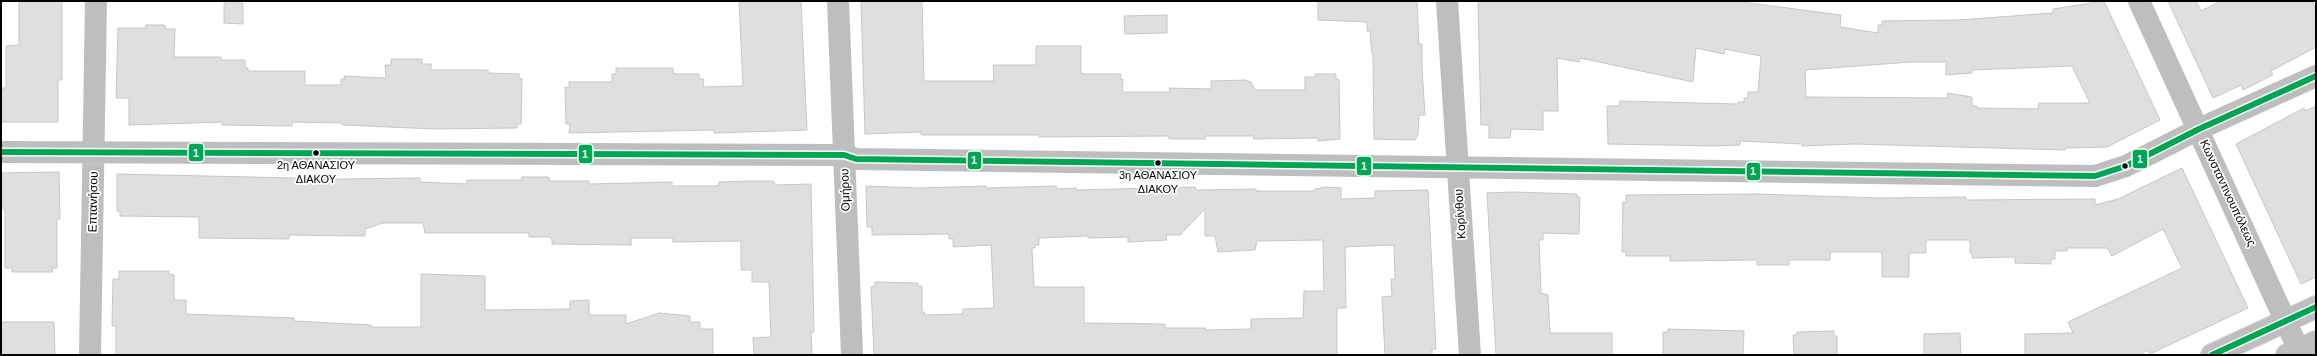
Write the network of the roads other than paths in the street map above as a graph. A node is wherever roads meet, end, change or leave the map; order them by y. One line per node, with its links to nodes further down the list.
1 (96, 1): 8 (street, Επτανήσου)
2 (838, 1): 9 (street, Ομήρου)
3 (1447, 1): 10 (street, Κορίνθου)
4 (2139, 1): 6 (street, Κωνσταντινουπόλεως)
5 (2316, 76): 6 (street)
6 (2199, 129): 10 (street); 12 (street, Κωνσταντινουπόλεως)
7 (1, 152): 8 (street)
8 (93, 154): 9 (street); 14 (street, Επτανήσου)
9 (844, 155): 10 (street); 15 (street, Ομήρου)
10 (1456, 168): 16 (street, Κορίνθου)
11 (2316, 307): 12 (street)
12 (2286, 321): 13 (street, Κωνσταντινουπόλεως); 17 (street)
13 (2301, 350)
14 (90, 355)
15 (852, 355)
16 (1470, 355)
17 (2212, 355)

